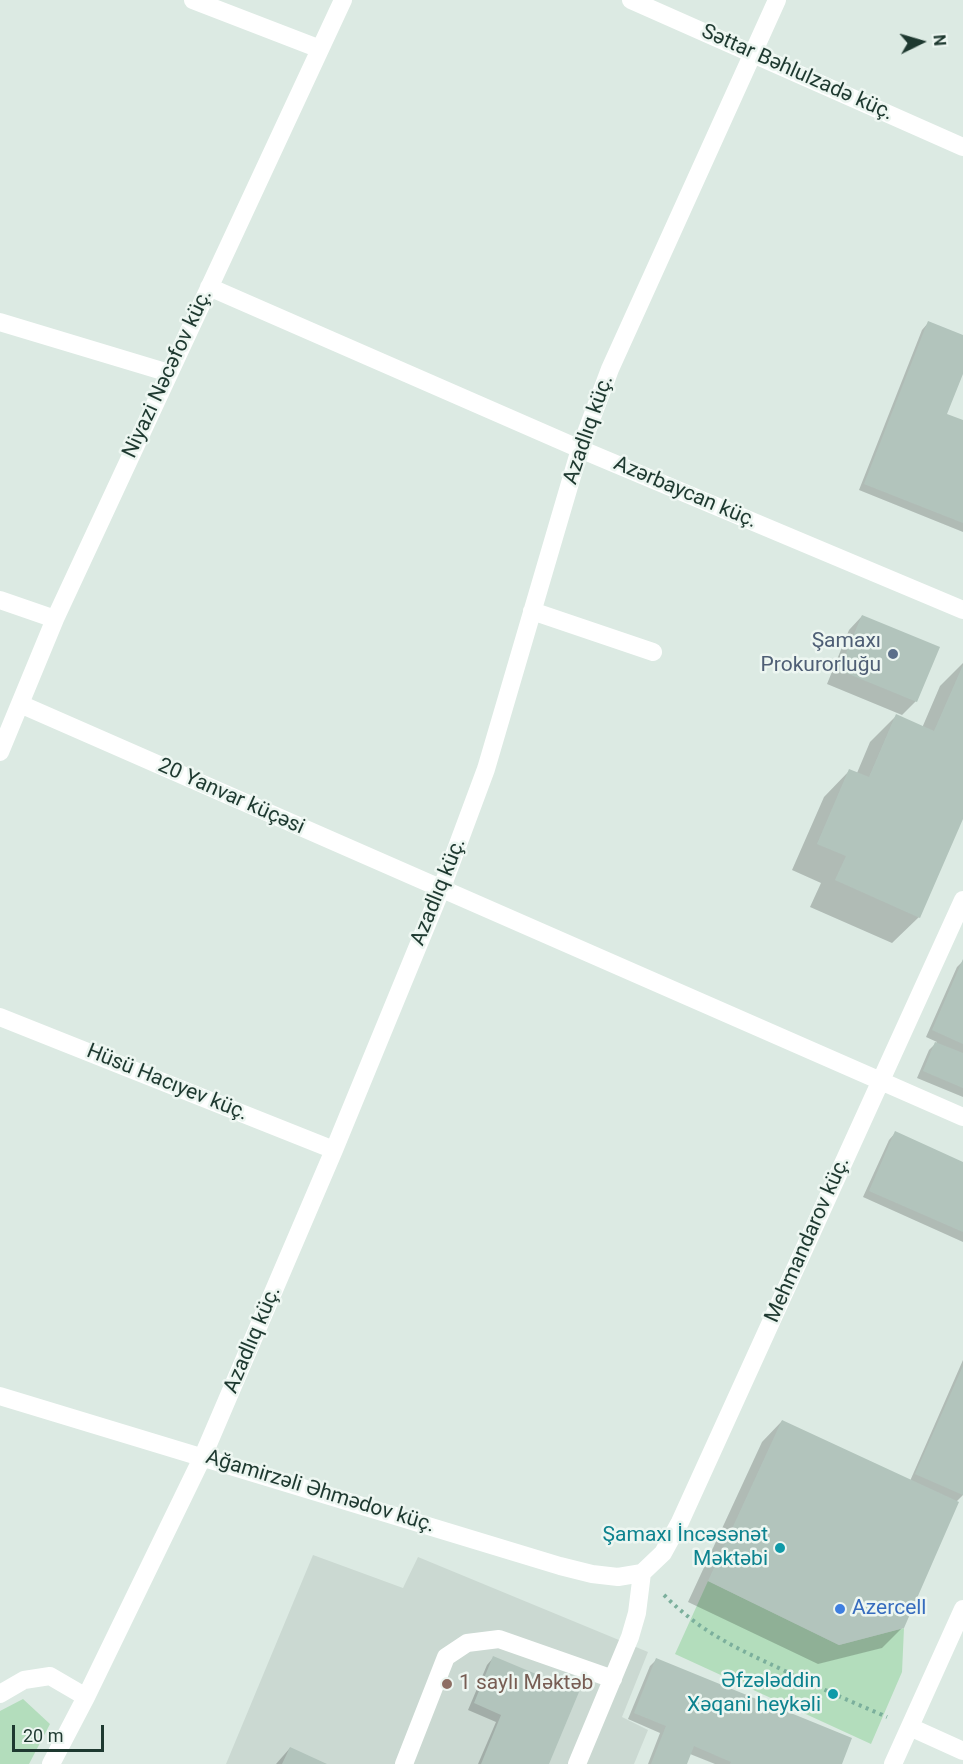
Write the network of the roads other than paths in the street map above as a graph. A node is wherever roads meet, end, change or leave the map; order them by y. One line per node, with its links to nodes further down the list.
1 (193, 0): 5 (street)
2 (343, 0): 5 (street, Niyazi Nəcəfov küç.)
3 (631, 0): 6 (street, Səttar Bəhlulzadə küç.)
4 (777, 0): 6 (street, Azadlıq küç.)
5 (320, 49): 8 (street, Niyazi Nəcəfov küç.)
6 (754, 53): 7 (street, Səttar Bəhlulzadə küç.); 11 (street, Azadlıq küç.)
7 (963, 147)
8 (209, 287): 10 (street, Niyazi Nəcəfov küç.); 11 (street, Azərbaycan küç.)
9 (0, 322): 10 (street)
10 (169, 373): 15 (street, Niyazi Nəcəfov küç.)
11 (580, 449): 13 (street, Azərbaycan küç.); 14 (street, Azadlıq küç.)
12 (0, 600): 15 (street)
13 (963, 610)
14 (532, 611): 16 (street); 19 (street, Azadlıq küç.)
15 (55, 619): 17 (street, Niyazi Nəcəfov küç.)
16 (653, 652)
17 (20, 704): 18 (street, Niyazi Nəcəfov küç.); 19 (street, 20 Yanvar küçəsi)
18 (0, 752)
19 (441, 890): 22 (street, 20 Yanvar küçəsi); 24 (street, Azadlıq küç.)
20 (963, 900): 22 (street, Mehmandarov küç.)
21 (0, 1017): 24 (street, Hüsü Hacıyev küç.)
22 (880, 1081): 23 (street, 20 Yanvar küçəsi); 27 (street, Mehmandarov küç.)
23 (963, 1117)
24 (334, 1150): 26 (street, Azadlıq küç.)
25 (0, 1396): 26 (street, Ağamirzəli Əhmədov küç.)
26 (203, 1456): 27 (street, Ağamirzəli Əhmədov küç.); 31 (street, Azadlıq küç.)
27 (642, 1573): 29 (street)
28 (963, 1609): 32 (street)
29 (613, 1679): 35 (street); 36 (street)
30 (0, 1694): 31 (street)
31 (87, 1697): 34 (street, Azadlıq küç.)
32 (910, 1727): 33 (street); 37 (street)
33 (963, 1751)
34 (51, 1764)
35 (404, 1764)
36 (577, 1764)
37 (893, 1764)

